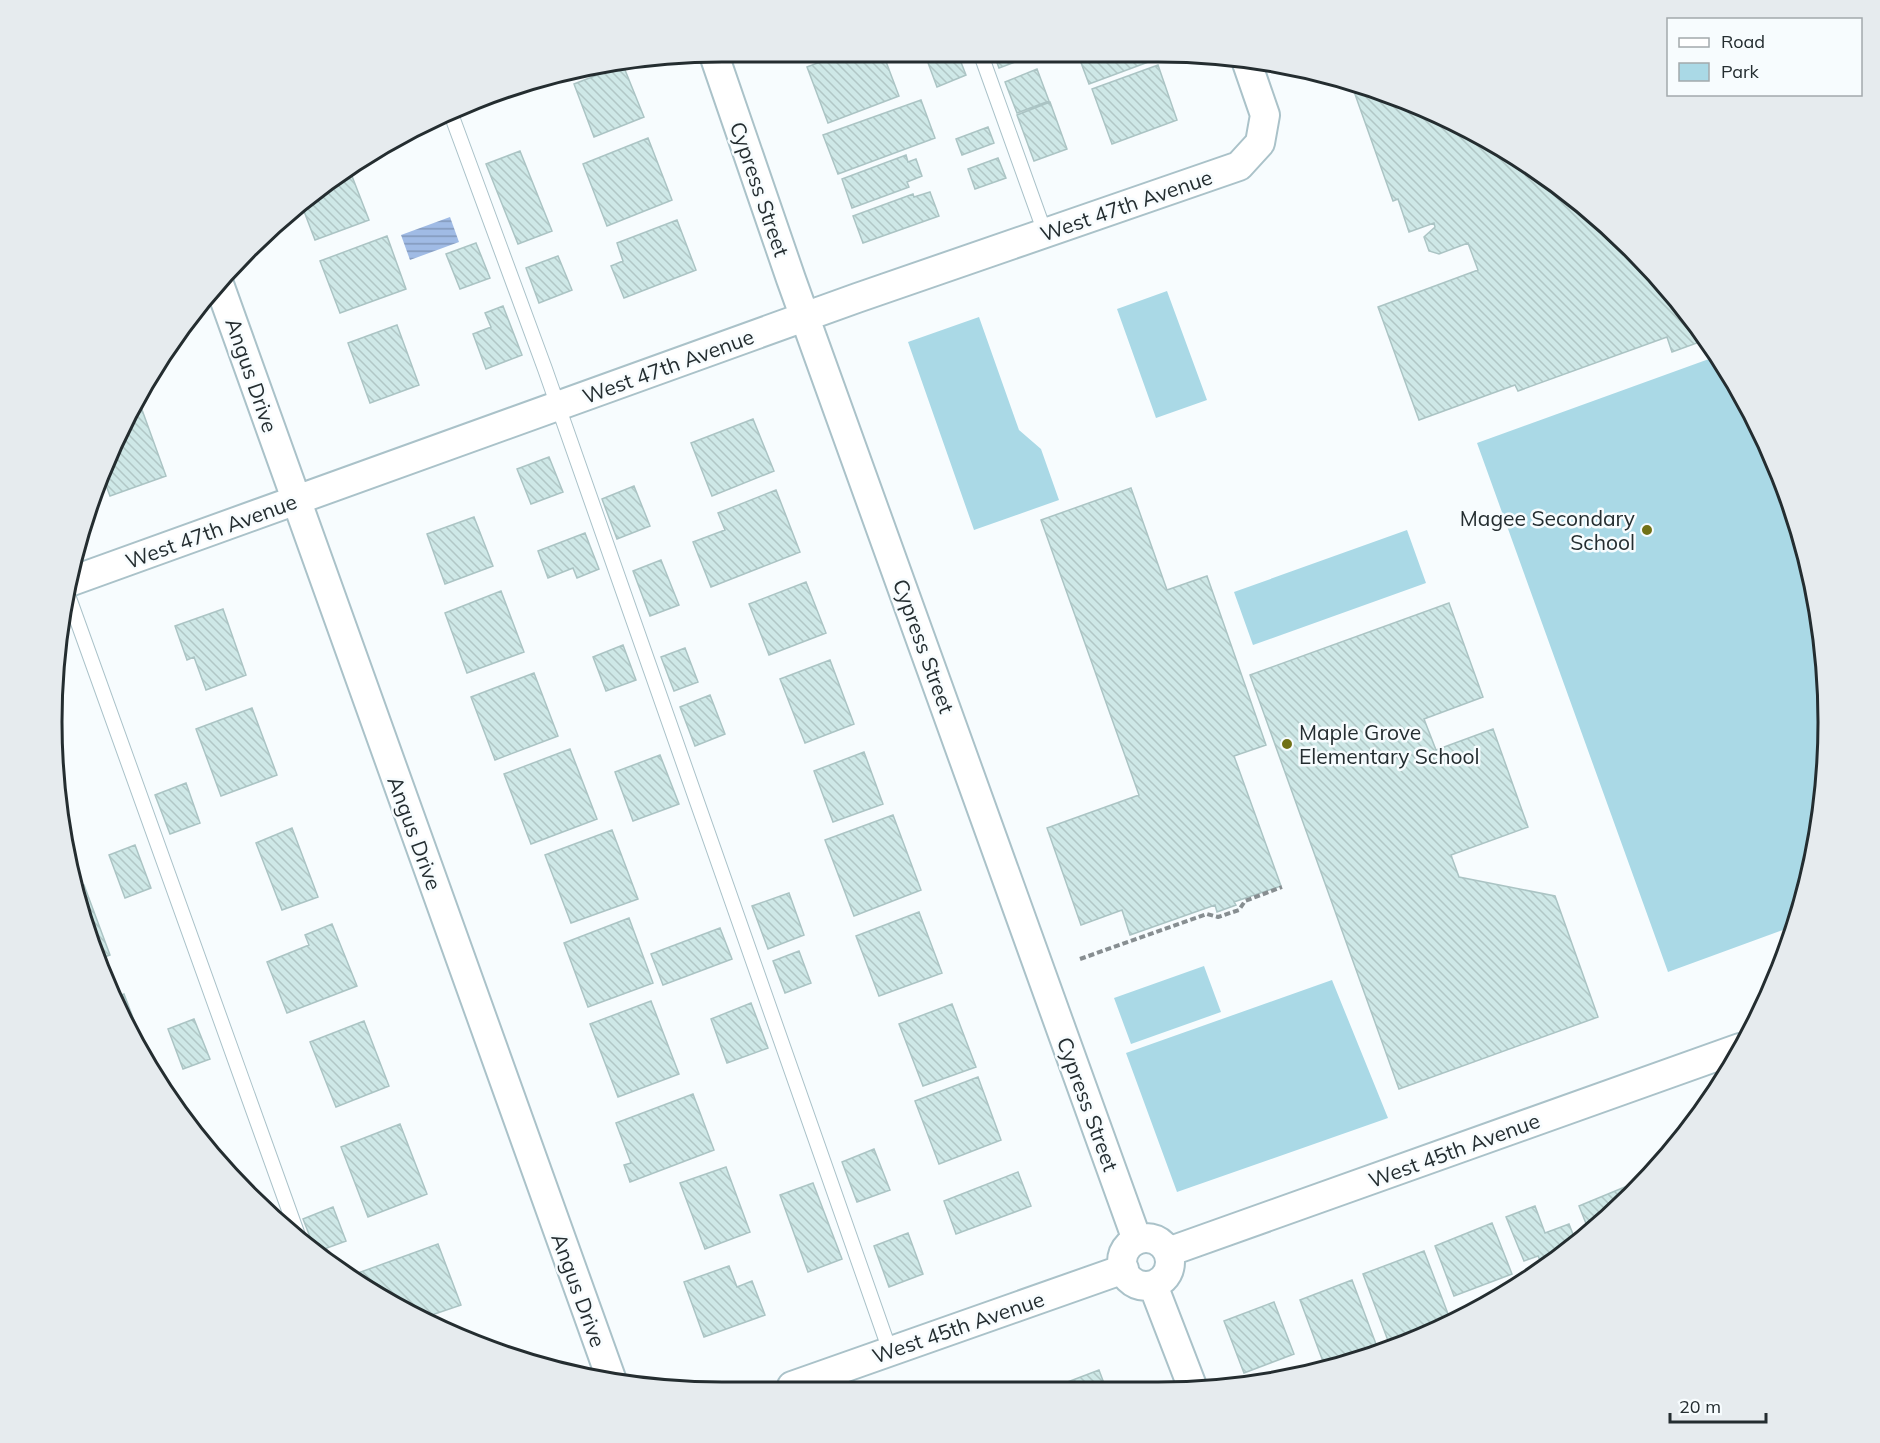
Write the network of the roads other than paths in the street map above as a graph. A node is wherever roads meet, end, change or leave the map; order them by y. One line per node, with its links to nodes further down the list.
1 (717, 62): 7 (street, Cypress Street)
2 (984, 62): 5 (lane)
3 (1249, 68): 5 (street, West 47th Avenue)
4 (453, 119): 8 (lane)
5 (1045, 234): 7 (street, West 47th Avenue)
6 (221, 291): 9 (street, Angus Drive)
7 (806, 317): 8 (street, West 47th Avenue); 14 (street, Cypress Street)
8 (558, 406): 9 (street, West 47th Avenue); 18 (lane)
9 (296, 500): 10 (street, West 47th Avenue); 19 (street, Angus Drive)
10 (77, 579)
11 (72, 606): 13 (lane)
12 (1730, 1051): 15 (street, West 45th Avenue)
13 (294, 1224)
14 (1137, 1240): 15 (street); 16 (street)
15 (1168, 1252): 17 (street)
16 (1124, 1269): 17 (street); 18 (street, West 45th Avenue)
17 (1153, 1285): 20 (street)
18 (890, 1351): 21 (street, West 45th Avenue)
19 (609, 1372)
20 (1190, 1381)
21 (803, 1382)

